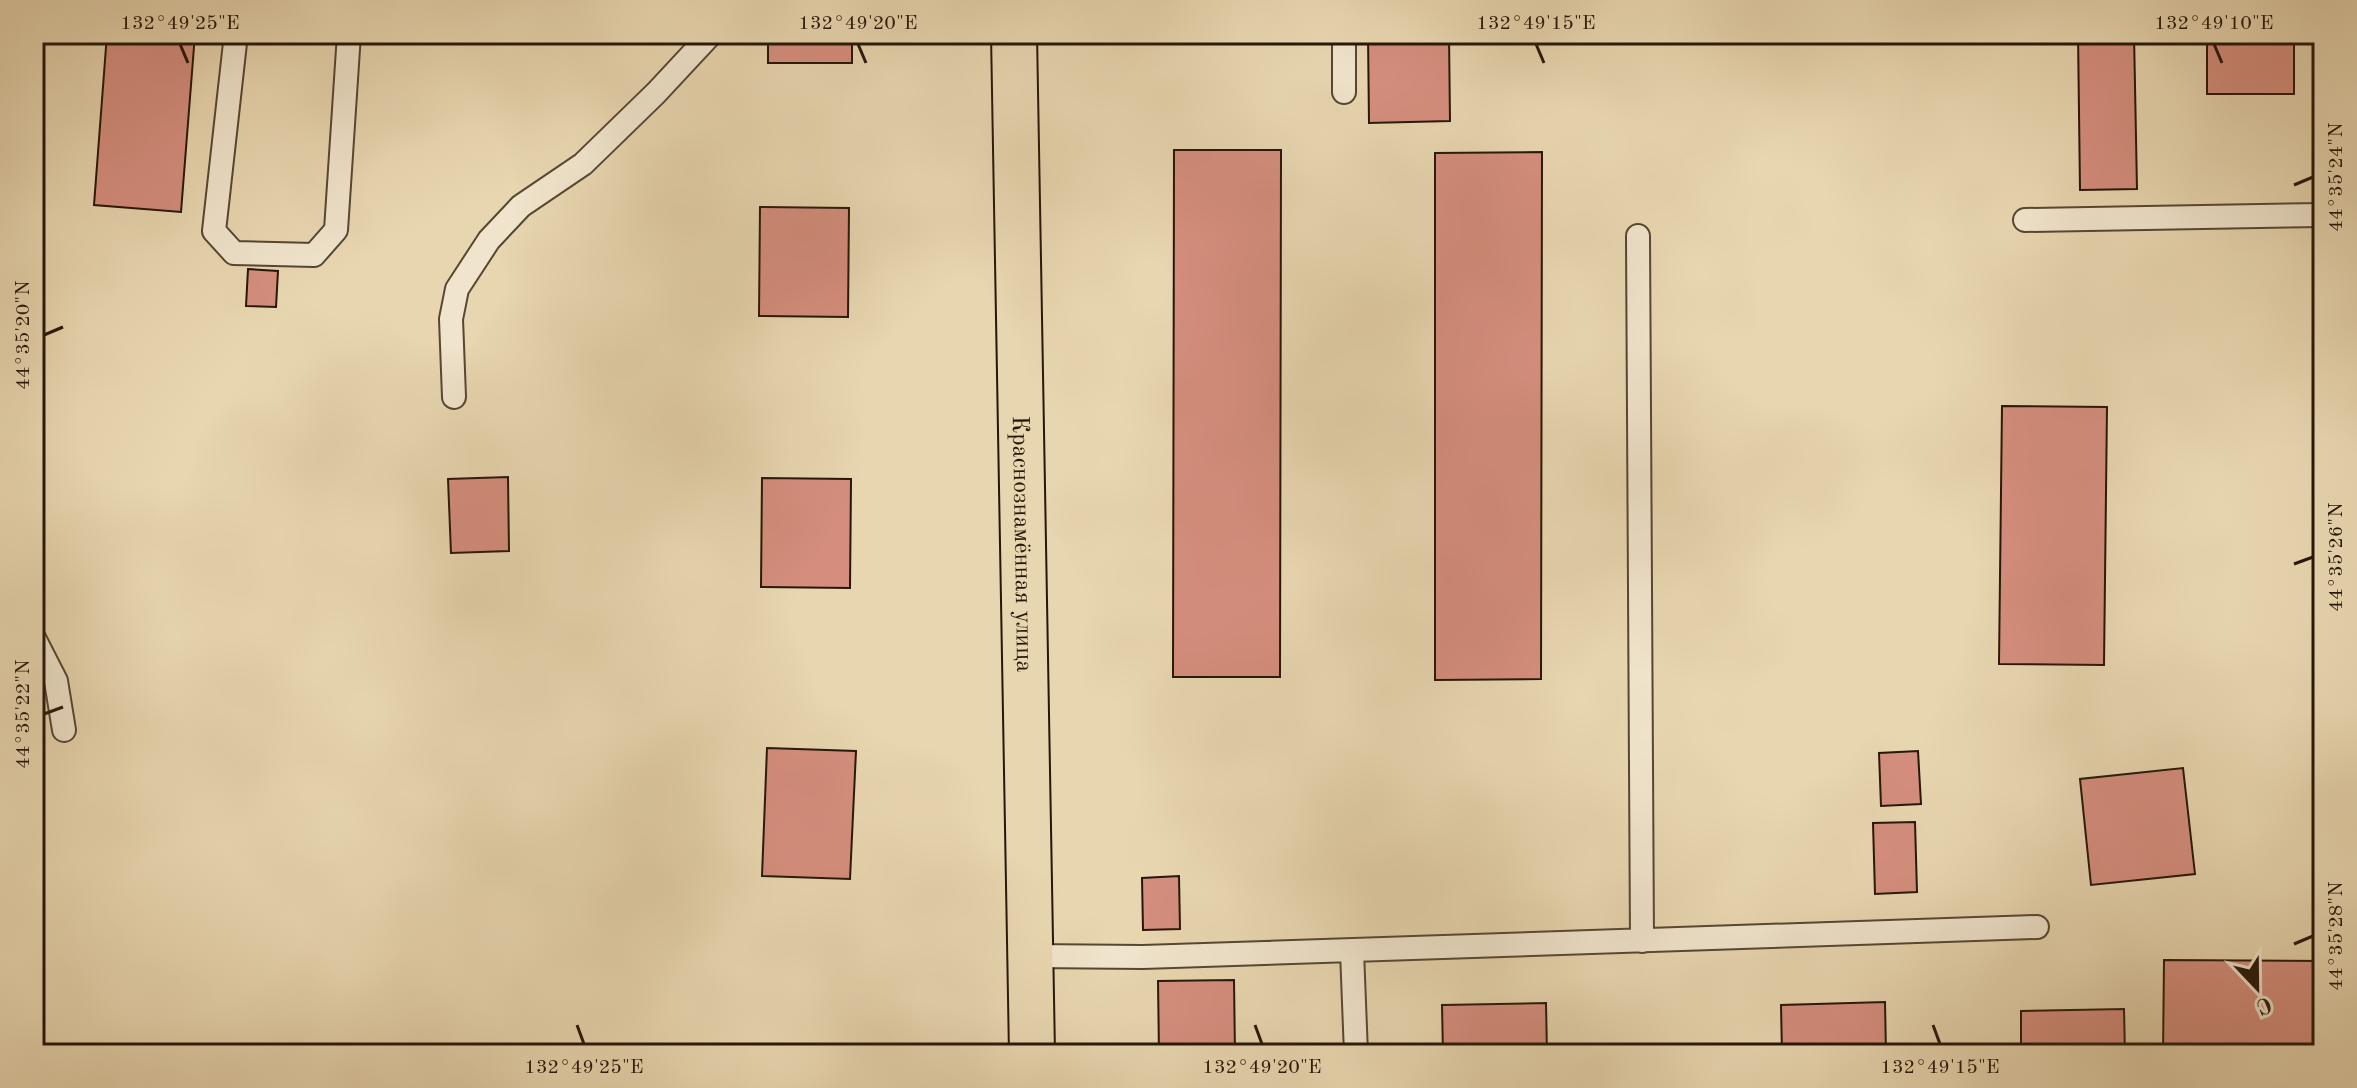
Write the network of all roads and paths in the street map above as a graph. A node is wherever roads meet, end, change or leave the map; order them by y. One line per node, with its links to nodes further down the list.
1 (236, 34): 2 (lane)
2 (349, 34)
3 (711, 34): 10 (lane)
4 (1014, 34): 16 (main road, Краснознамённая улица)
5 (1344, 34): 6 (lane)
6 (1344, 92)
7 (2323, 215): 8 (lane)
8 (2025, 220)
9 (1638, 236): 14 (lane)
10 (454, 397)
11 (34, 638): 12 (lane)
12 (64, 730)
13 (2037, 927): 14 (lane)
14 (1642, 941): 15 (lane)
15 (1352, 951): 16 (lane); 18 (lane)
16 (1031, 956): 17 (main road, Краснознамённая улица)
17 (1032, 1054)
18 (1356, 1054)

